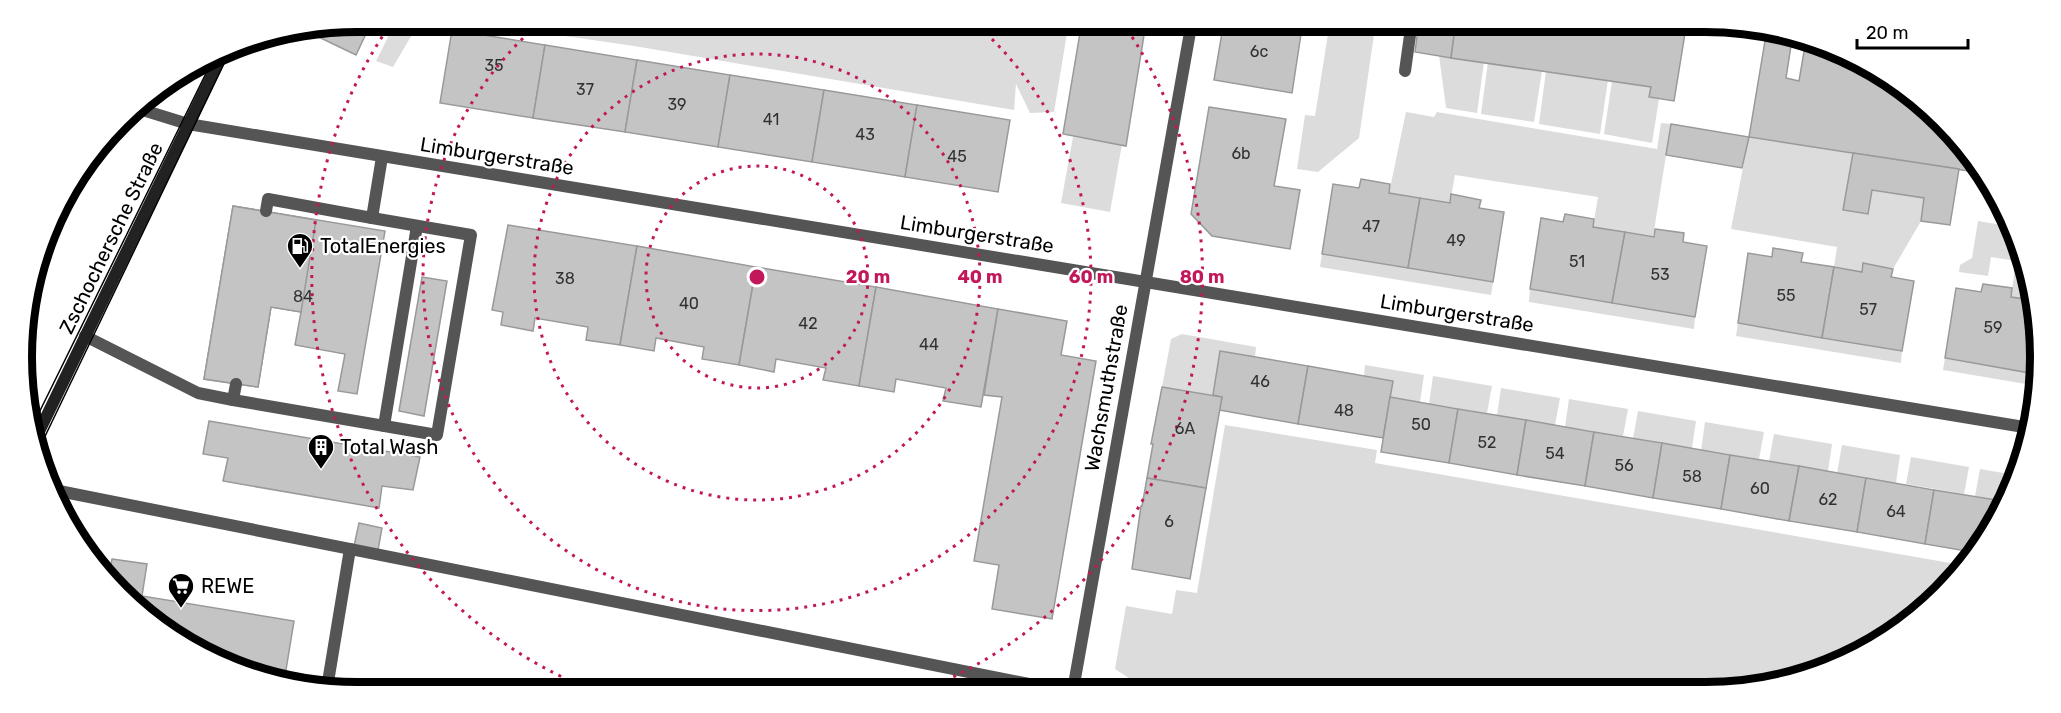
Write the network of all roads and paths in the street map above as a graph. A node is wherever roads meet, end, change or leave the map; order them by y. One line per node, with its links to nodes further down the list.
1 (1190, 32): 11 (street, Wachsmuthstraße)
2 (1410, 32): 4 (street)
3 (218, 62): 6 (main road, Zschochersche Straße)
4 (1405, 71)
5 (144, 110): 6 (street, Limburgerstraße)
6 (188, 124): 7 (street, Limburgerstraße); 12 (main road, Zschochersche Straße)
7 (382, 157): 9 (street); 11 (street, Limburgerstraße)
8 (266, 211): 9 (street)
9 (372, 218): 10 (street)
10 (417, 225): 15 (street); 15 (street)
11 (1145, 280): 16 (street, Limburgerstraße); 22 (street, Wachsmuthstraße)
12 (85, 336): 14 (street); 17 (main road, Zschochersche Straße)
13 (236, 384): 14 (street)
14 (233, 400): 15 (street)
15 (384, 426)
16 (2021, 427)
17 (40, 429)
18 (61, 491): 19 (street)
19 (350, 549): 20 (street); 21 (street)
20 (328, 680)
21 (1023, 682)
22 (1074, 682)

